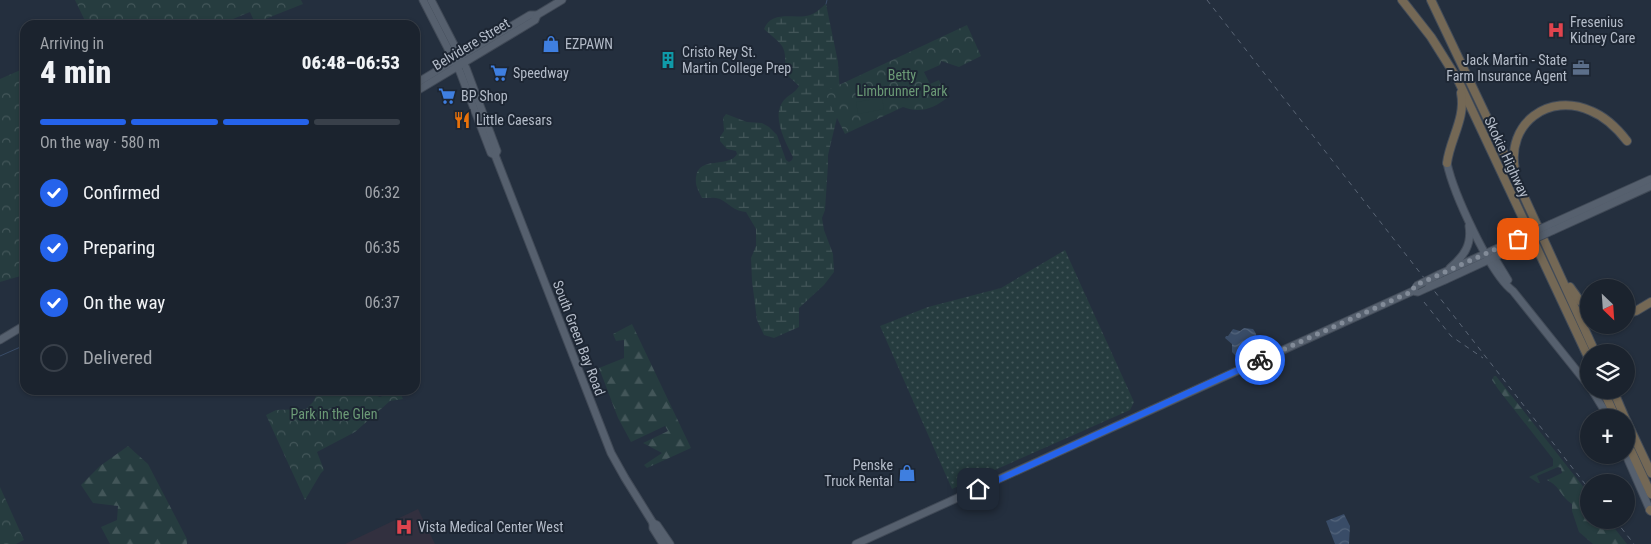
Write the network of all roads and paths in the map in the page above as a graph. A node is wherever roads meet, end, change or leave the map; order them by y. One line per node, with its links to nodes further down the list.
1 (423, 0): 7 (main road, South Green Bay Road)
2 (431, 0): 7 (main road, South Green Bay Road)
3 (562, 0): 7 (main road, Belvidere Street)
4 (1402, 0): 6 (highway, Skokie Highway)
5 (1431, 0): 14 (highway, Skokie Highway)
6 (1440, 51): 11 (highway); 25 (highway, Skokie Highway)
7 (458, 62): 8 (main road, Belvidere Street); 9 (main road, Belvidere Street); 34 (main road, South Green Bay Road)
8 (420, 81)
9 (420, 89)
10 (1627, 141): 14 (highway)
11 (1447, 163): 15 (main road)
12 (1651, 178): 16 (main road)
13 (1651, 186): 16 (main road)
14 (1521, 189): 17 (highway, Skokie Highway)
15 (1468, 220): 18 (main road); 19 (main road)
16 (1552, 227): 18 (main road, bridge)
17 (1544, 238): 20 (highway); 26 (highway, Skokie Highway)
18 (1490, 257): 19 (main road); 27 (main road)
19 (1444, 275): 37 (main road, bridge)
20 (1580, 301)
21 (1651, 302): 22 (highway)
22 (1635, 311)
23 (20, 328): 24 (main road)
24 (0, 340)
25 (1582, 344)
26 (1591, 344)
27 (1580, 375)
28 (1635, 438): 31 (highway)
29 (1635, 459): 32 (highway)
30 (1630, 464): 33 (main road)
31 (1651, 473)
32 (1651, 494)
33 (1651, 510)
34 (653, 523): 35 (main road, South Green Bay Road); 36 (main road, South Green Bay Road)
35 (663, 544)
36 (670, 544)
37 (856, 544)

